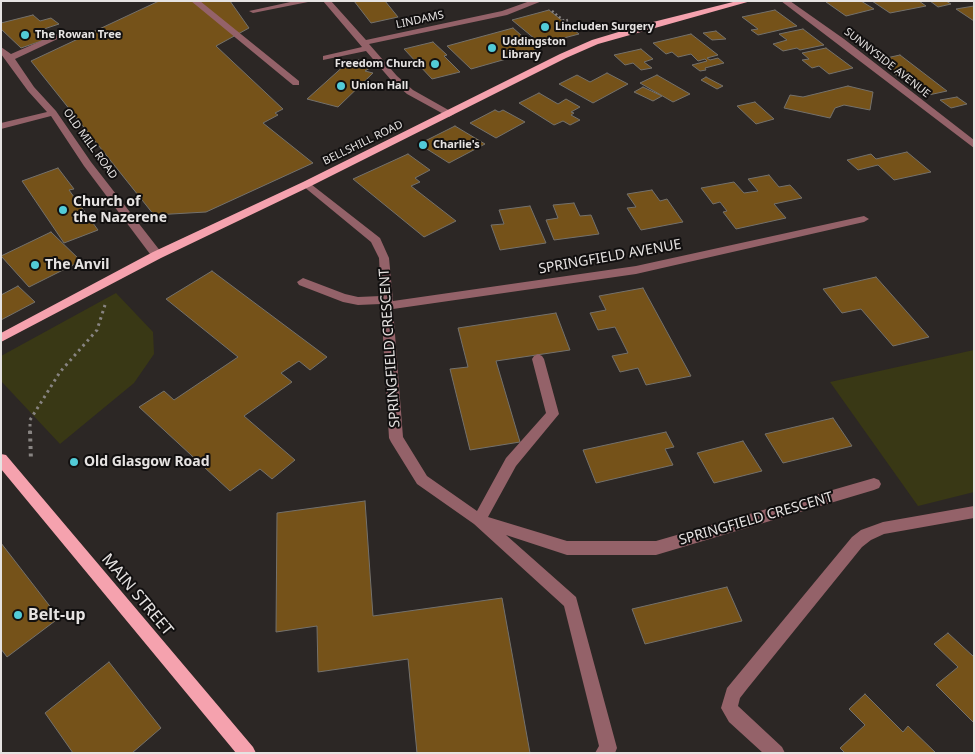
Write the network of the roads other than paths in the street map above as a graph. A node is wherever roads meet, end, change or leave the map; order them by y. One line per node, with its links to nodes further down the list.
1 (195, 1): 13 (street)
2 (309, 1): 7 (street)
3 (327, 1): 9 (street)
4 (538, 1): 9 (street, LINDAMS)
5 (747, 1): 15 (main road, BELLSHILL ROAD)
6 (785, 1): 17 (street, SUNNYSIDE AVENUE)
7 (253, 11)
8 (62, 35): 11 (street)
9 (366, 46): 12 (street, LINDAMS); 15 (street)
10 (1, 49): 11 (street, OLD MILL ROAD)
11 (10, 58): 14 (street, OLD MILL ROAD)
12 (326, 58)
13 (296, 83)
14 (53, 114): 16 (street); 20 (street, OLD MILL ROAD)
15 (449, 114): 18 (main road, BELLSHILL ROAD)
16 (1, 126)
17 (974, 145)
18 (307, 184): 20 (main road, BELLSHILL ROAD); 22 (street, SPRINGFIELD CRESCENT)
19 (864, 218): 22 (street, SPRINGFIELD AVENUE)
20 (157, 255): 23 (main road, BELLSHILL ROAD)
21 (303, 282): 22 (street, SPRINGFIELD AVENUE)
22 (387, 303): 28 (street, SPRINGFIELD CRESCENT)
23 (1, 338)
24 (538, 359): 28 (street)
25 (1, 459): 29 (main road, MAIN STREET)
26 (874, 484): 28 (street, SPRINGFIELD CRESCENT)
27 (974, 512): 31 (street)
28 (480, 520): 30 (street)
29 (247, 753)
30 (604, 753)
31 (776, 753)

